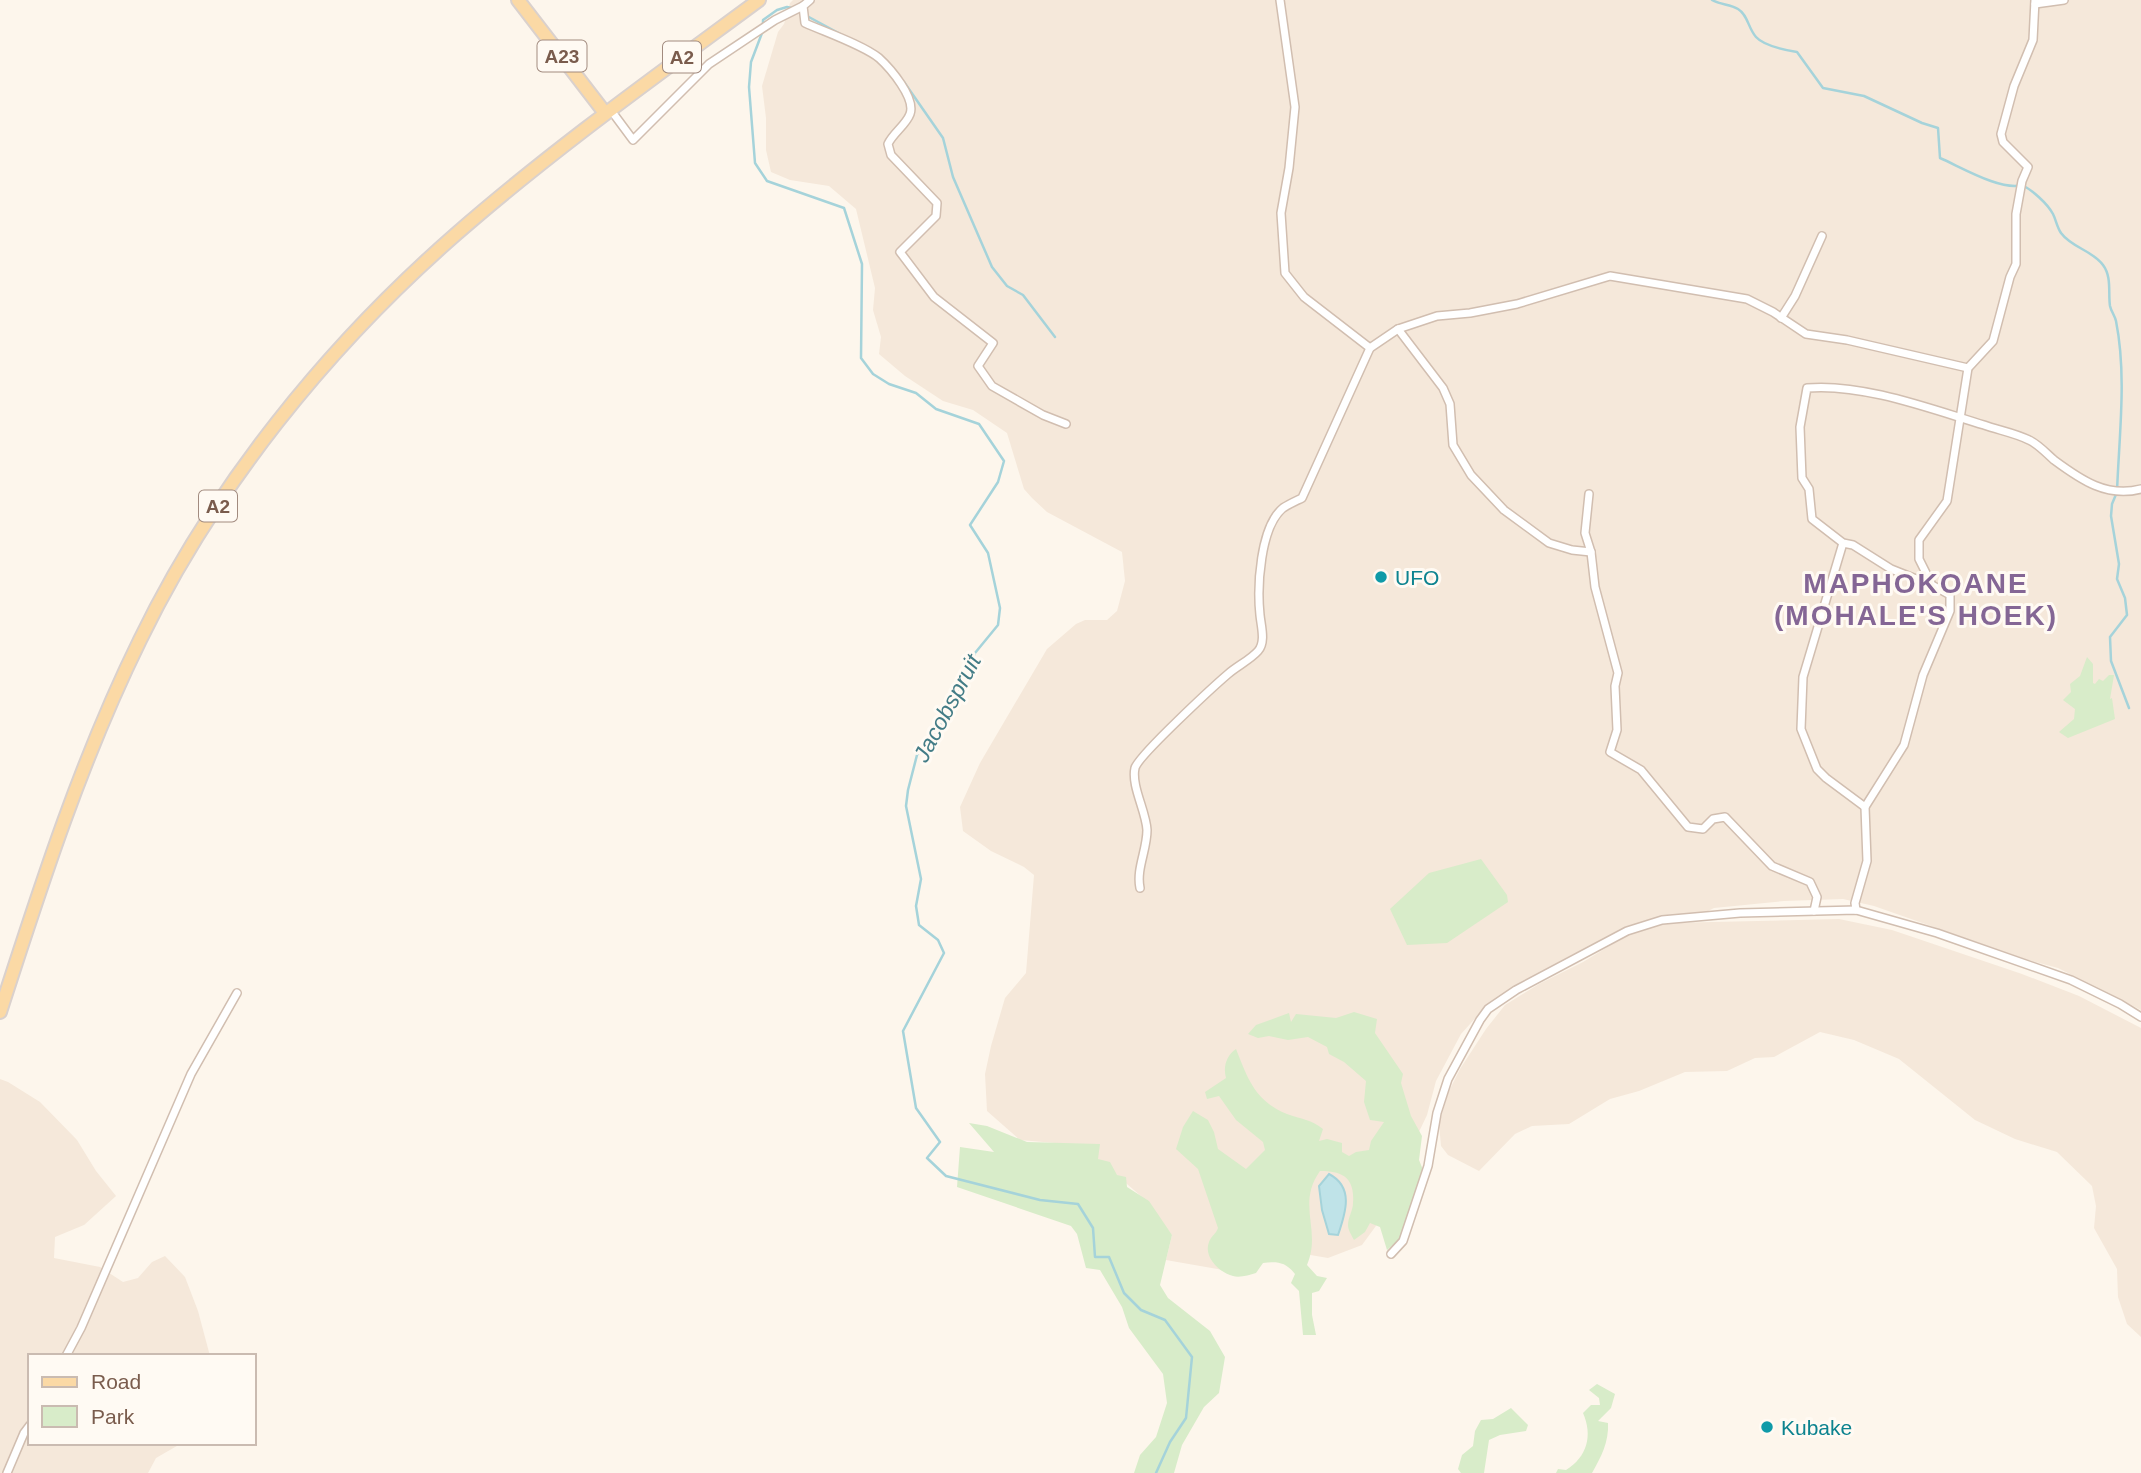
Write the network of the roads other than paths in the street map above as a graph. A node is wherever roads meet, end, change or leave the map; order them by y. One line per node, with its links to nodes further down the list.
1 (518, 0): 7 (main road, A23)
2 (759, 0): 7 (main road, A2)
3 (1280, 0): 11 (street)
4 (2064, 0): 5 (street)
5 (2035, 2): 12 (street)
6 (807, 3): 7 (street); 14 (street)
7 (608, 111): 25 (main road, A2)
8 (1822, 236): 9 (street)
9 (1781, 318): 10 (street); 12 (street)
10 (1398, 329): 11 (street); 18 (street)
11 (1370, 348): 21 (street)
12 (1968, 368): 13 (street)
13 (1961, 418): 15 (street); 17 (street); 19 (street)
14 (1066, 424)
15 (2141, 489)
16 (1589, 494): 18 (street)
17 (1843, 543): 19 (street); 20 (street)
18 (1591, 552): 22 (street)
19 (1932, 585): 20 (street)
20 (1865, 807): 23 (street)
21 (1140, 888)
22 (1814, 911): 23 (street); 27 (street)
23 (1856, 911): 26 (street)
24 (237, 993): 28 (street)
25 (0, 1012)
26 (2141, 1017)
27 (1391, 1254)
28 (67, 1354)
29 (28, 1428): 30 (street)
30 (7, 1473)

